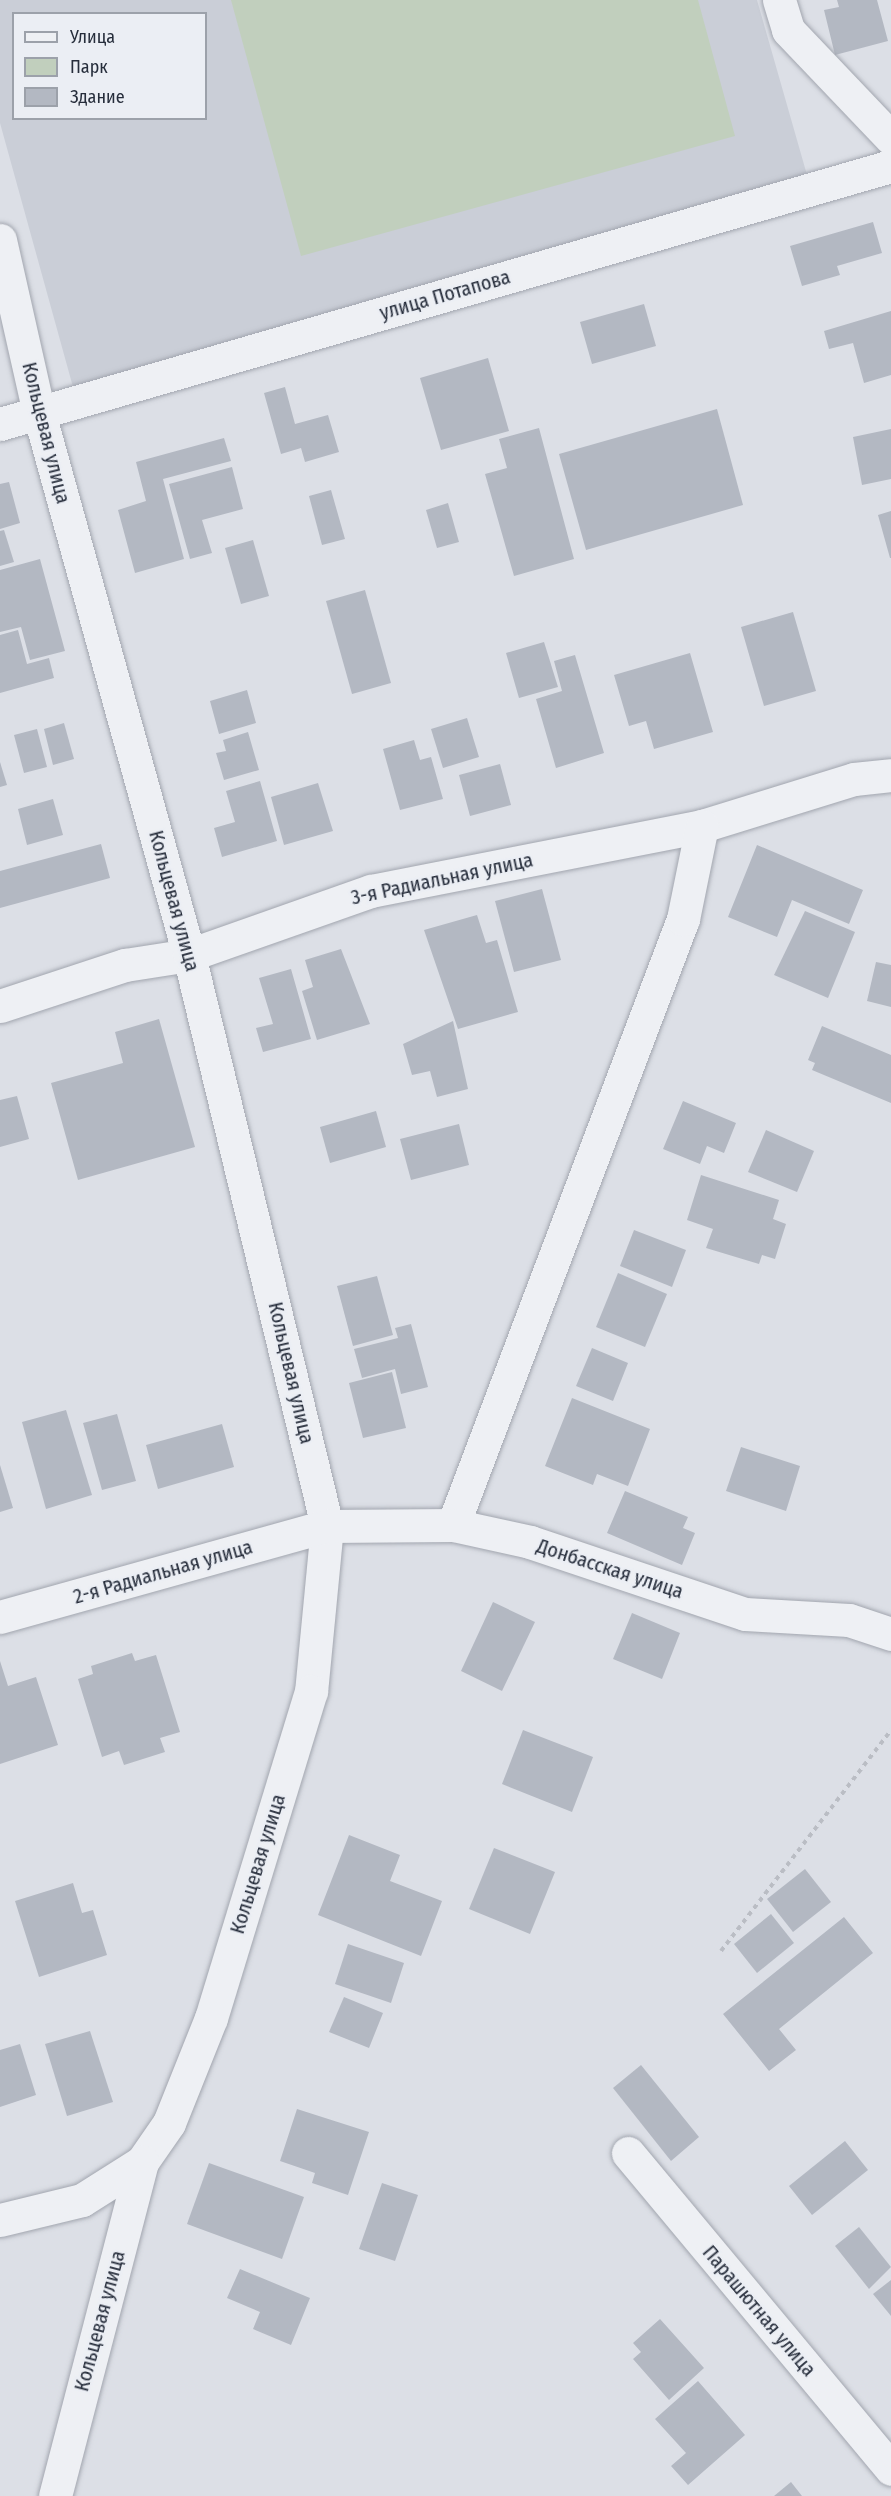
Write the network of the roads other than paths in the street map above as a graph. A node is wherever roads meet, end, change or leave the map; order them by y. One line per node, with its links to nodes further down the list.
1 (779, 0): 2 (street)
2 (891, 138)
3 (891, 166): 5 (street, улица Потапова)
4 (0, 240): 5 (street, Кольцевая улица)
5 (39, 413): 6 (street, улица Потапова); 9 (street, Кольцевая улица)
6 (0, 424)
7 (891, 775): 8 (street, 3-я Радиальная улица)
8 (702, 826): 9 (street, 3-я Радиальная улица); 11 (street)
9 (189, 955): 10 (street, 3-я Радиальная улица); 12 (street, Кольцевая улица)
10 (0, 1006)
11 (453, 1525): 12 (street, Донбасская улица); 14 (street, Донбасская улица)
12 (327, 1526): 13 (street, 2-я Радиальная улица); 16 (street, Кольцевая улица)
13 (0, 1617)
14 (891, 1634)
15 (628, 2153): 18 (street, Парашютная улица)
16 (142, 2162): 17 (street); 19 (street, Кольцевая улица)
17 (0, 2220)
18 (891, 2469)
19 (55, 2496)

